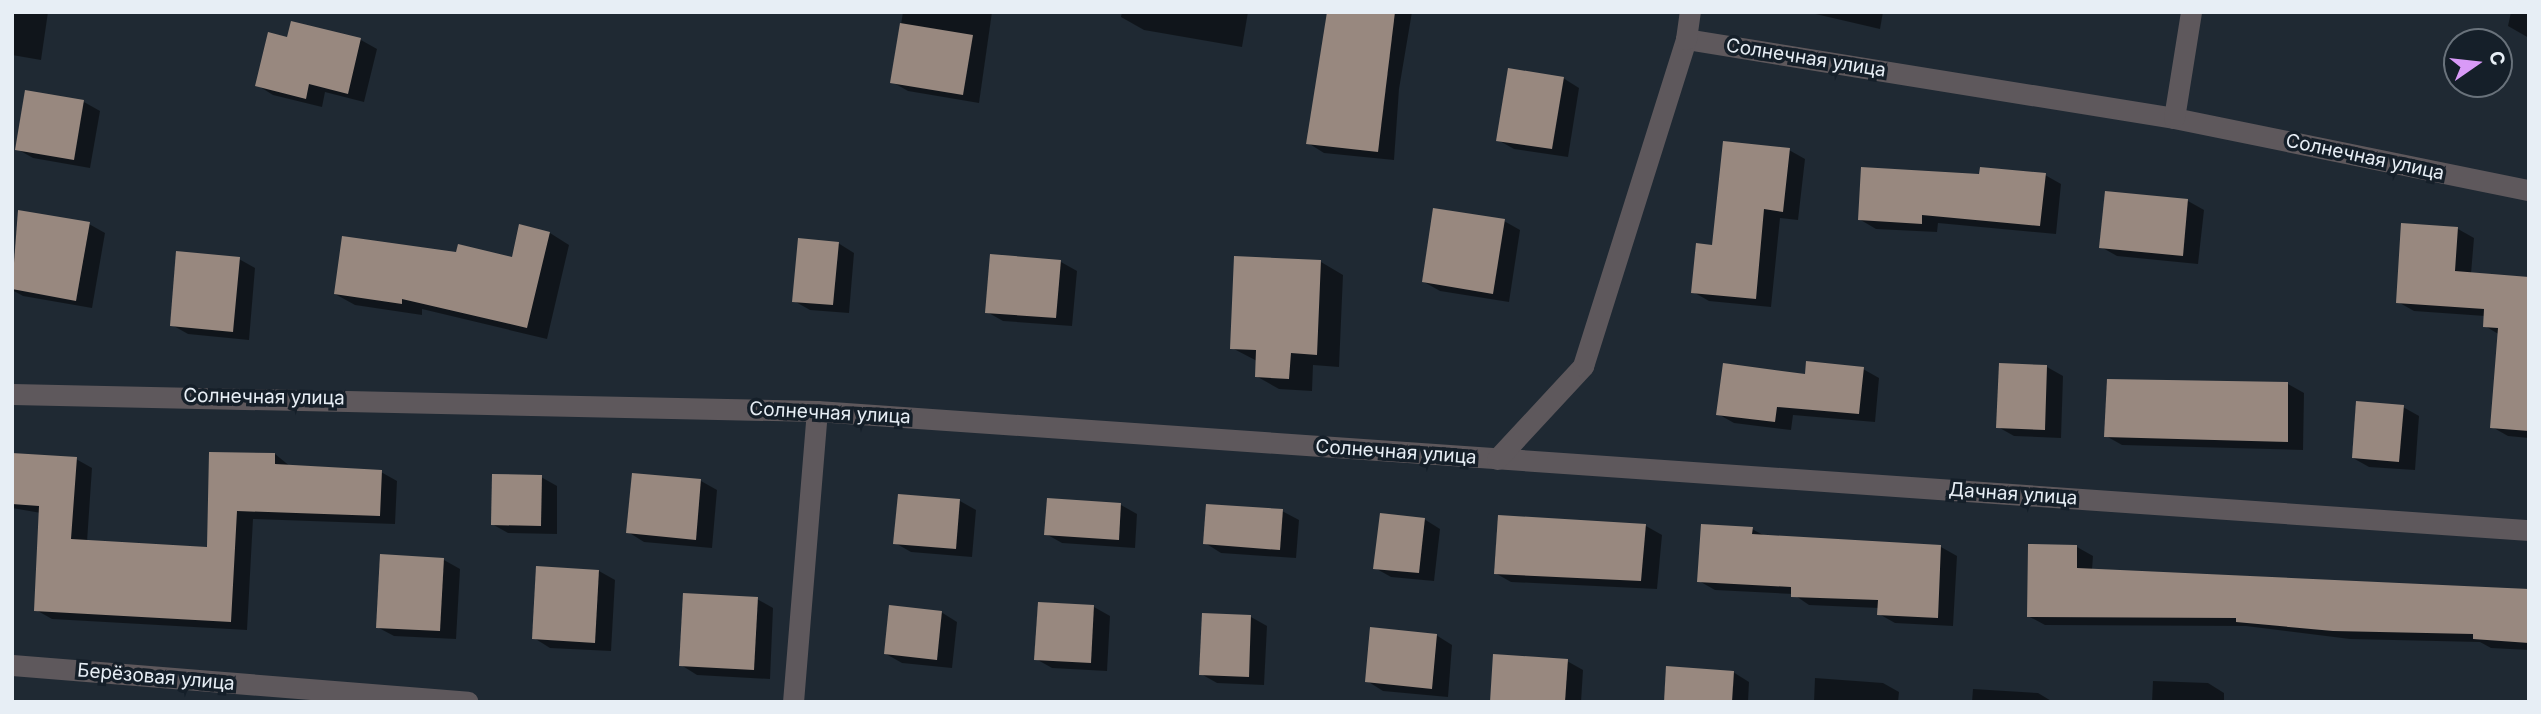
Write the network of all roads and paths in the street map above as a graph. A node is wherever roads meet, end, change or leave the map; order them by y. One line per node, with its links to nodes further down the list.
1 (1690, 12): 3 (street)
2 (2191, 12): 4 (street)
3 (1686, 38): 4 (street, Солнечная улица); 8 (street, Солнечная улица)
4 (2174, 118): 5 (street, Солнечная улица)
5 (2529, 190)
6 (12, 394): 7 (street, Солнечная улица)
7 (817, 411): 8 (street, Солнечная улица); 12 (street)
8 (1497, 459): 9 (street, Дачная улица)
9 (2529, 530)
10 (12, 665): 11 (street, Берёзовая улица)
11 (467, 702)
12 (793, 702)

